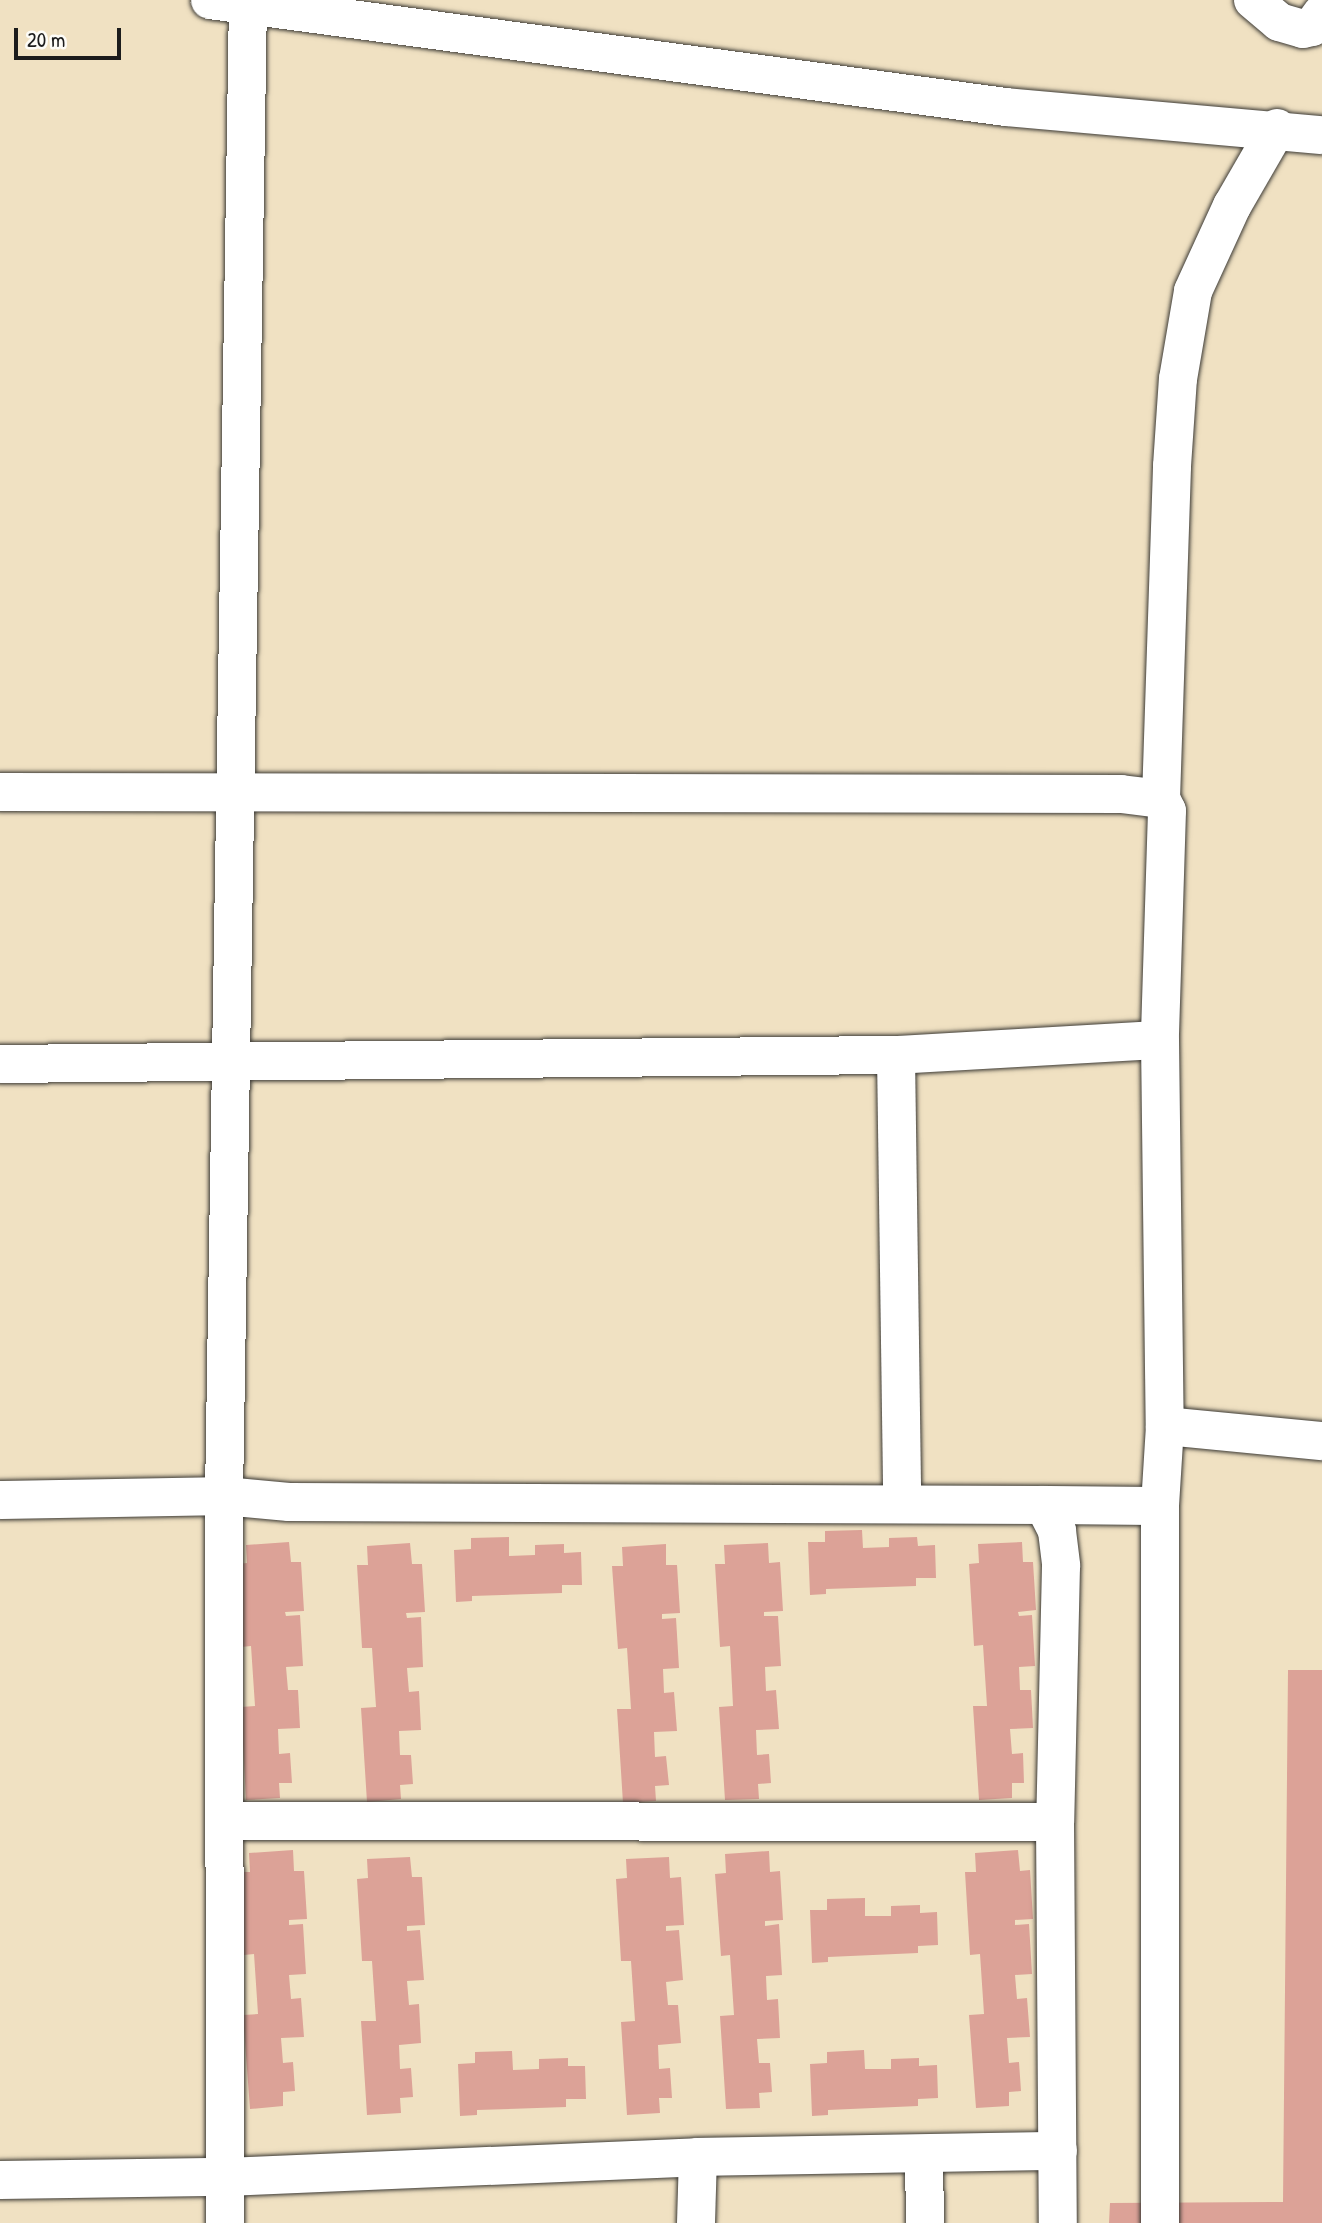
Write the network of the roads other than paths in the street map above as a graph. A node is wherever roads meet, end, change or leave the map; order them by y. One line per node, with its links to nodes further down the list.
1 (210, 0): 3 (street)
2 (1253, 0): 4 (street)
3 (248, 5): 5 (street); 8 (street)
4 (1322, 13)
5 (1277, 128): 6 (street); 9 (street)
6 (1322, 135)
7 (0, 792): 8 (street)
8 (235, 796): 9 (street); 12 (street)
9 (1161, 799): 10 (street)
10 (1160, 1040): 11 (street); 14 (street)
11 (896, 1055): 12 (street); 18 (street)
12 (230, 1063): 13 (street); 16 (street)
13 (0, 1064)
14 (1165, 1426): 15 (street); 20 (street)
15 (1322, 1441)
16 (224, 1496): 17 (street); 18 (street); 21 (street)
17 (0, 1500)
18 (902, 1504): 19 (street)
19 (1044, 1505): 20 (street); 22 (street)
20 (1160, 1506): 32 (street)
21 (224, 1821): 22 (street); 26 (street)
22 (1055, 1822): 23 (street)
23 (1058, 2151): 24 (street); 31 (street)
24 (924, 2154): 25 (street); 30 (street)
25 (698, 2157): 26 (street); 29 (street)
26 (226, 2177): 27 (street); 28 (street)
27 (0, 2180)
28 (225, 2223)
29 (696, 2223)
30 (925, 2223)
31 (1058, 2223)
32 (1160, 2223)

